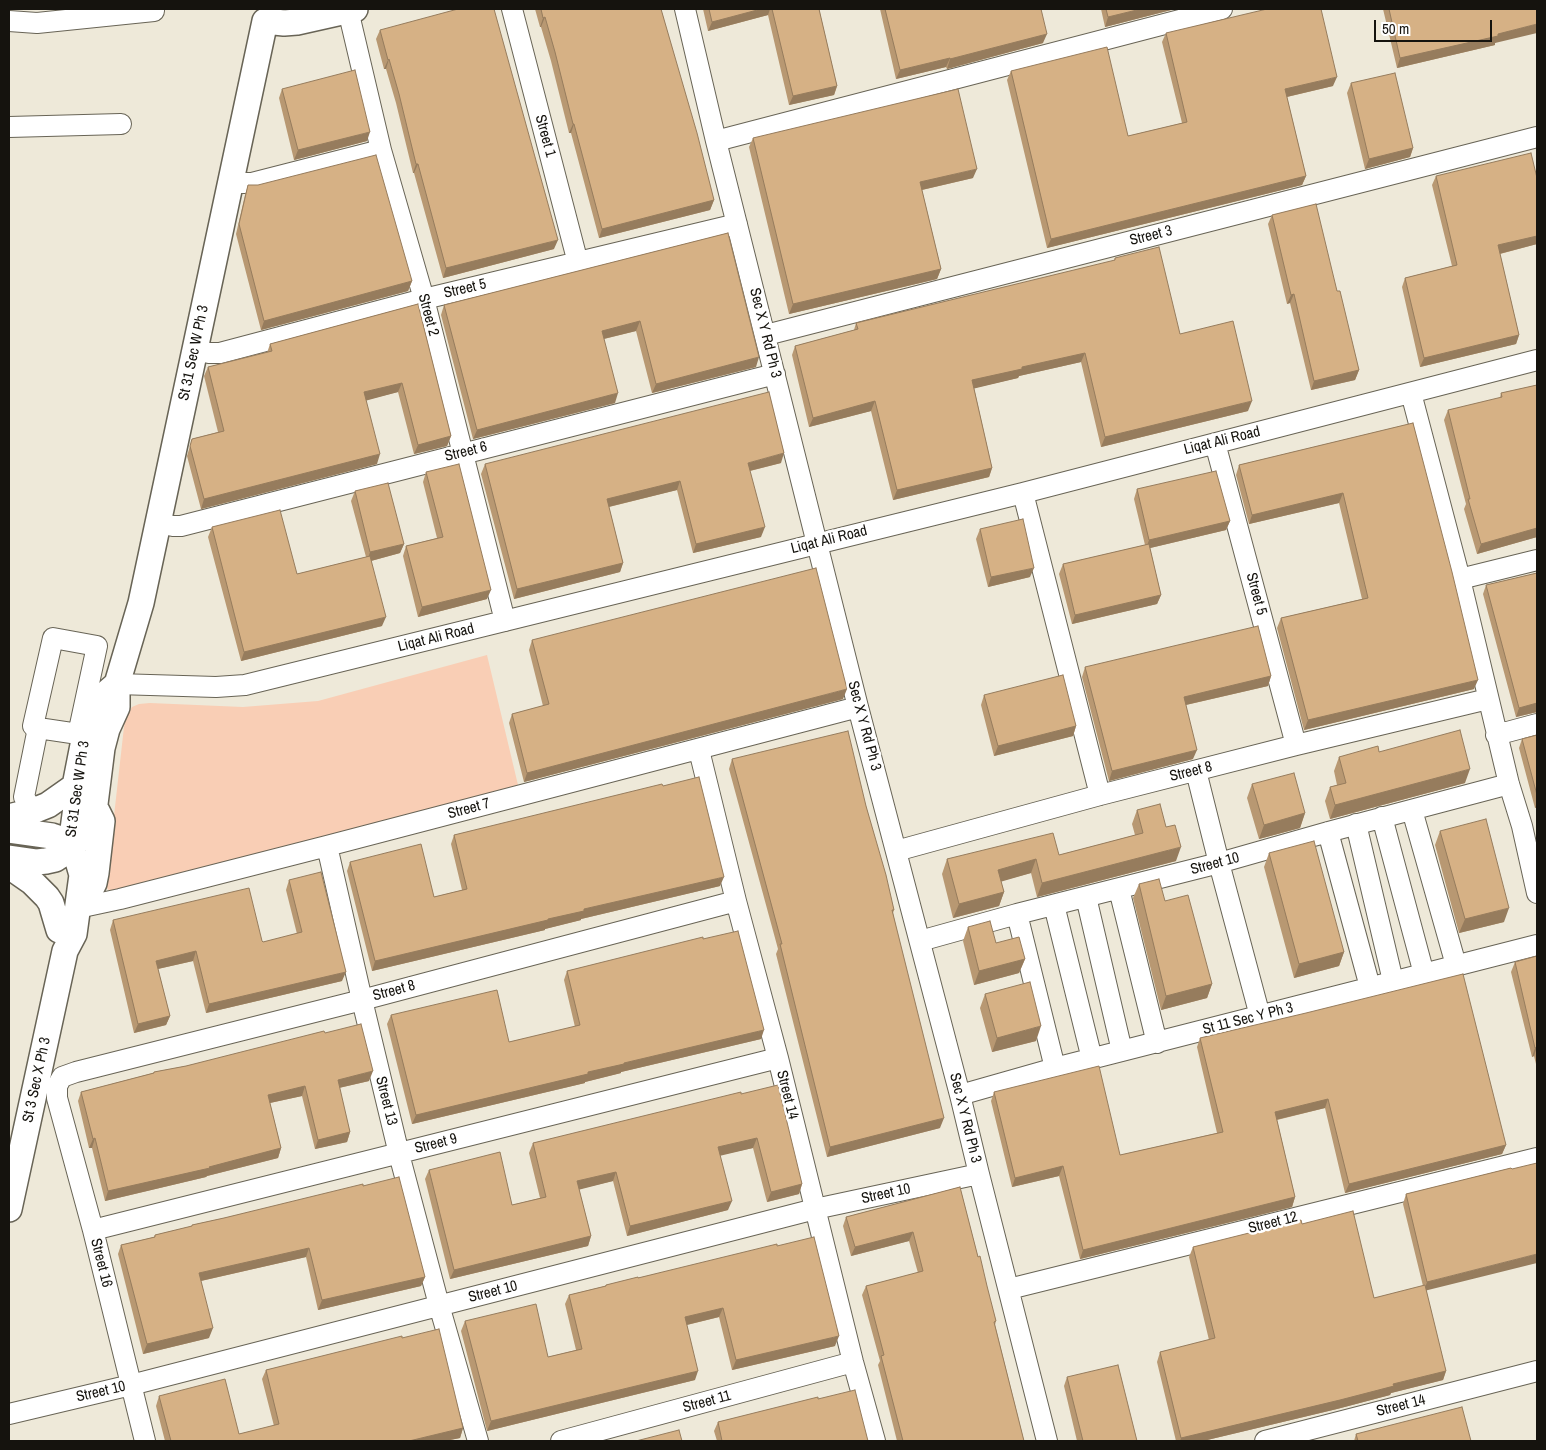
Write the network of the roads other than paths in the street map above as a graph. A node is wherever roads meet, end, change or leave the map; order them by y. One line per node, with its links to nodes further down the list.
1 (512, 9): 15 (street, Street 1)
2 (685, 9): 11 (street, Sec X Y Rd Ph 3)
3 (1222, 9): 11 (street)
4 (352, 10): 6 (main road); 12 (street, Street 2)
5 (154, 11): 7 (street)
6 (266, 15): 13 (main road, St 31 Sec W Ph 3)
7 (9, 21)
8 (121, 124): 9 (street)
9 (9, 126)
10 (1537, 137): 17 (street, Street 3)
11 (716, 141): 14 (street, Sec X Y Rd Ph 3)
12 (381, 150): 13 (street); 16 (street, Street 2)
13 (230, 181): 18 (main road, St 31 Sec W Ph 3)
14 (737, 224): 15 (street, Street 5); 17 (street, Sec X Y Rd Ph 3)
15 (578, 263): 16 (street, Street 5)
16 (424, 299): 18 (street, Street 5); 23 (street, Street 2)
17 (766, 335): 20 (street, Sec X Y Rd Ph 3)
18 (194, 350): 25 (main road, St 31 Sec W Ph 3)
19 (1537, 360): 21 (street, Liqat Ali Road)
20 (775, 374): 23 (street, Street 6); 26 (street, Sec X Y Rd Ph 3)
21 (1411, 393): 22 (street, Liqat Ali Road); 28 (street)
22 (1216, 443): 24 (street, Liqat Ali Road); 39 (street, Street 5)
23 (463, 453): 25 (street, Street 6); 29 (street, Street 2)
24 (1023, 493): 26 (street, Liqat Ali Road); 44 (street)
25 (158, 522): 31 (main road, St 31 Sec W Ph 3)
26 (817, 543): 29 (street, Liqat Ali Road); 34 (street, Sec X Y Rd Ph 3)
27 (1537, 560): 28 (street)
28 (1460, 579): 33 (street)
29 (505, 621): 32 (street, Liqat Ali Road)
30 (97, 646): 31 (street); 36 (street); 37 (street)
31 (127, 652): 32 (main road, St 31 Sec W Ph 3)
32 (117, 684): 37 (main road, St 31 Sec W Ph 3); 45 (main road, St 31 Sec W Ph 3)
33 (1488, 699): 38 (street); 39 (street, Street 8)
34 (858, 707): 40 (street, Street 7); 56 (street, Sec X Y Rd Ph 3)
35 (1537, 724): 38 (street)
36 (38, 728): 37 (street); 47 (street)
37 (82, 735): 43 (main road, St 31 Sec W Ph 3)
38 (1496, 735): 42 (street)
39 (1296, 745): 41 (street, Street 8)
40 (699, 750): 54 (street, Street 7); 63 (street, Street 14)
41 (1196, 771): 44 (street, Street 8); 58 (street)
42 (1508, 784): 46 (street, Street 10); 51 (street)
43 (75, 786): 47 (main road); 55 (main road, St 31 Sec W Ph 3)
44 (1100, 795): 56 (street, Street 8)
45 (94, 806): 55 (main road, St 31 Sec W Ph 3); 65 (main road)
46 (1412, 810): 49 (street, Street 10); 70 (street)
47 (33, 811): 48 (main road)
48 (9, 817)
49 (1382, 818): 50 (street, Street 10); 71 (street)
50 (1356, 824): 53 (street, Street 10); 72 (street)
51 (1530, 824): 61 (street)
52 (9, 830): 55 (main road)
53 (1328, 832): 58 (street, Street 10); 73 (street)
54 (327, 846): 65 (street, Street 7); 74 (street, Street 13)
55 (70, 849): 57 (main road); 65 (main road, St 3 Sec X Ph 3); 67 (main road, St 3 Sec X Ph 3)
56 (896, 851): 68 (street, Sec X Y Rd Ph 3)
57 (9, 858)
58 (1219, 864): 60 (street, Street 10); 75 (street)
59 (9, 866): 67 (main road)
60 (1118, 889): 62 (street, Street 10); 76 (street)
61 (1537, 893)
62 (1086, 897): 64 (street, Street 10); 77 (street)
63 (736, 901): 74 (street, Street 8); 78 (street, Street 14)
64 (1054, 905): 66 (street, Street 10); 79 (street)
65 (78, 906): 67 (main road, St 3 Sec X Ph 3)
66 (1017, 914): 68 (street, Street 10); 80 (street)
67 (62, 940): 81 (main road, St 3 Sec X Ph 3)
68 (920, 941): 82 (street, Sec X Y Rd Ph 3)
69 (1537, 945): 70 (street, St 11 Sec Y Ph 3)
70 (1456, 965): 71 (street, St 11 Sec Y Ph 3)
71 (1424, 974): 72 (street, St 11 Sec Y Ph 3)
72 (1393, 982): 73 (street, St 11 Sec Y Ph 3)
73 (1370, 988): 75 (street, St 11 Sec Y Ph 3)
74 (362, 1000): 81 (street, Street 8); 83 (street, Street 13)
75 (1260, 1016): 76 (street, St 11 Sec Y Ph 3)
76 (1157, 1043): 77 (street, St 11 Sec Y Ph 3)
77 (1122, 1051): 79 (street, St 11 Sec Y Ph 3)
78 (778, 1058): 83 (street, Street 9); 87 (street, Street 14)
79 (1092, 1059): 80 (street, St 11 Sec Y Ph 3)
80 (1055, 1068): 82 (street, St 11 Sec Y Ph 3)
81 (46, 1084): 86 (main road, St 3 Sec X Ph 3); 88 (street, Street 16)
82 (960, 1095): 85 (street, Sec X Y Rd Ph 3)
83 (399, 1154): 88 (street, Street 9); 90 (street, Street 13)
84 (1537, 1158): 89 (street, Street 12)
85 (979, 1174): 87 (street, Street 10); 89 (street, Sec X Y Rd Ph 3)
86 (9, 1209)
87 (816, 1209): 90 (street, Street 10); 91 (street, Street 14)
88 (93, 1230): 93 (street, Street 16)
89 (1009, 1289): 99 (street, Sec X Y Rd Ph 3)
90 (439, 1305): 93 (street, Street 10); 96 (street, Street 13)
91 (853, 1362): 97 (street, Street 11); 98 (street, Street 14)
92 (1537, 1371): 100 (street, Street 14)
93 (131, 1385): 94 (street, Street 10); 95 (street, Street 16)
94 (9, 1414)
95 (146, 1441)
96 (478, 1441)
97 (562, 1441)
98 (875, 1441)
99 (1048, 1441)
100 (1265, 1441)

